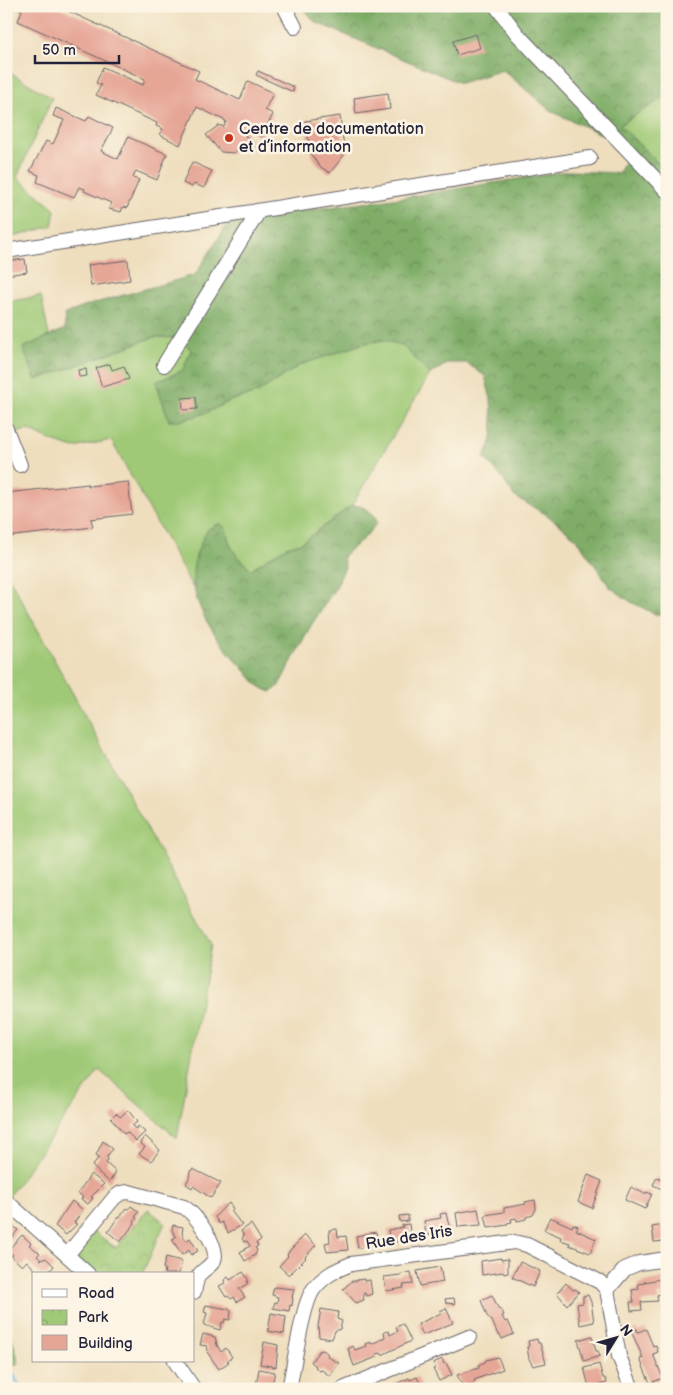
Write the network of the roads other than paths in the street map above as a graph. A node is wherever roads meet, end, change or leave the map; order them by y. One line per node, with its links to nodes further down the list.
1 (284, 6): 3 (street)
2 (496, 6): 5 (street)
3 (295, 27)
4 (590, 158): 6 (street)
5 (667, 191)
6 (259, 211): 7 (street); 8 (street)
7 (6, 251)
8 (164, 365)
9 (6, 429): 10 (street)
10 (20, 466)
11 (6, 1201): 12 (street)
12 (67, 1255): 14 (street); 15 (street)
13 (667, 1259): 16 (street)
14 (86, 1272)
15 (195, 1288)
16 (607, 1290): 20 (street, Rue des Iris); 22 (street)
17 (469, 1337): 21 (street)
18 (176, 1362): 19 (street)
19 (194, 1389)
20 (289, 1389)
21 (343, 1389)
22 (632, 1389)

